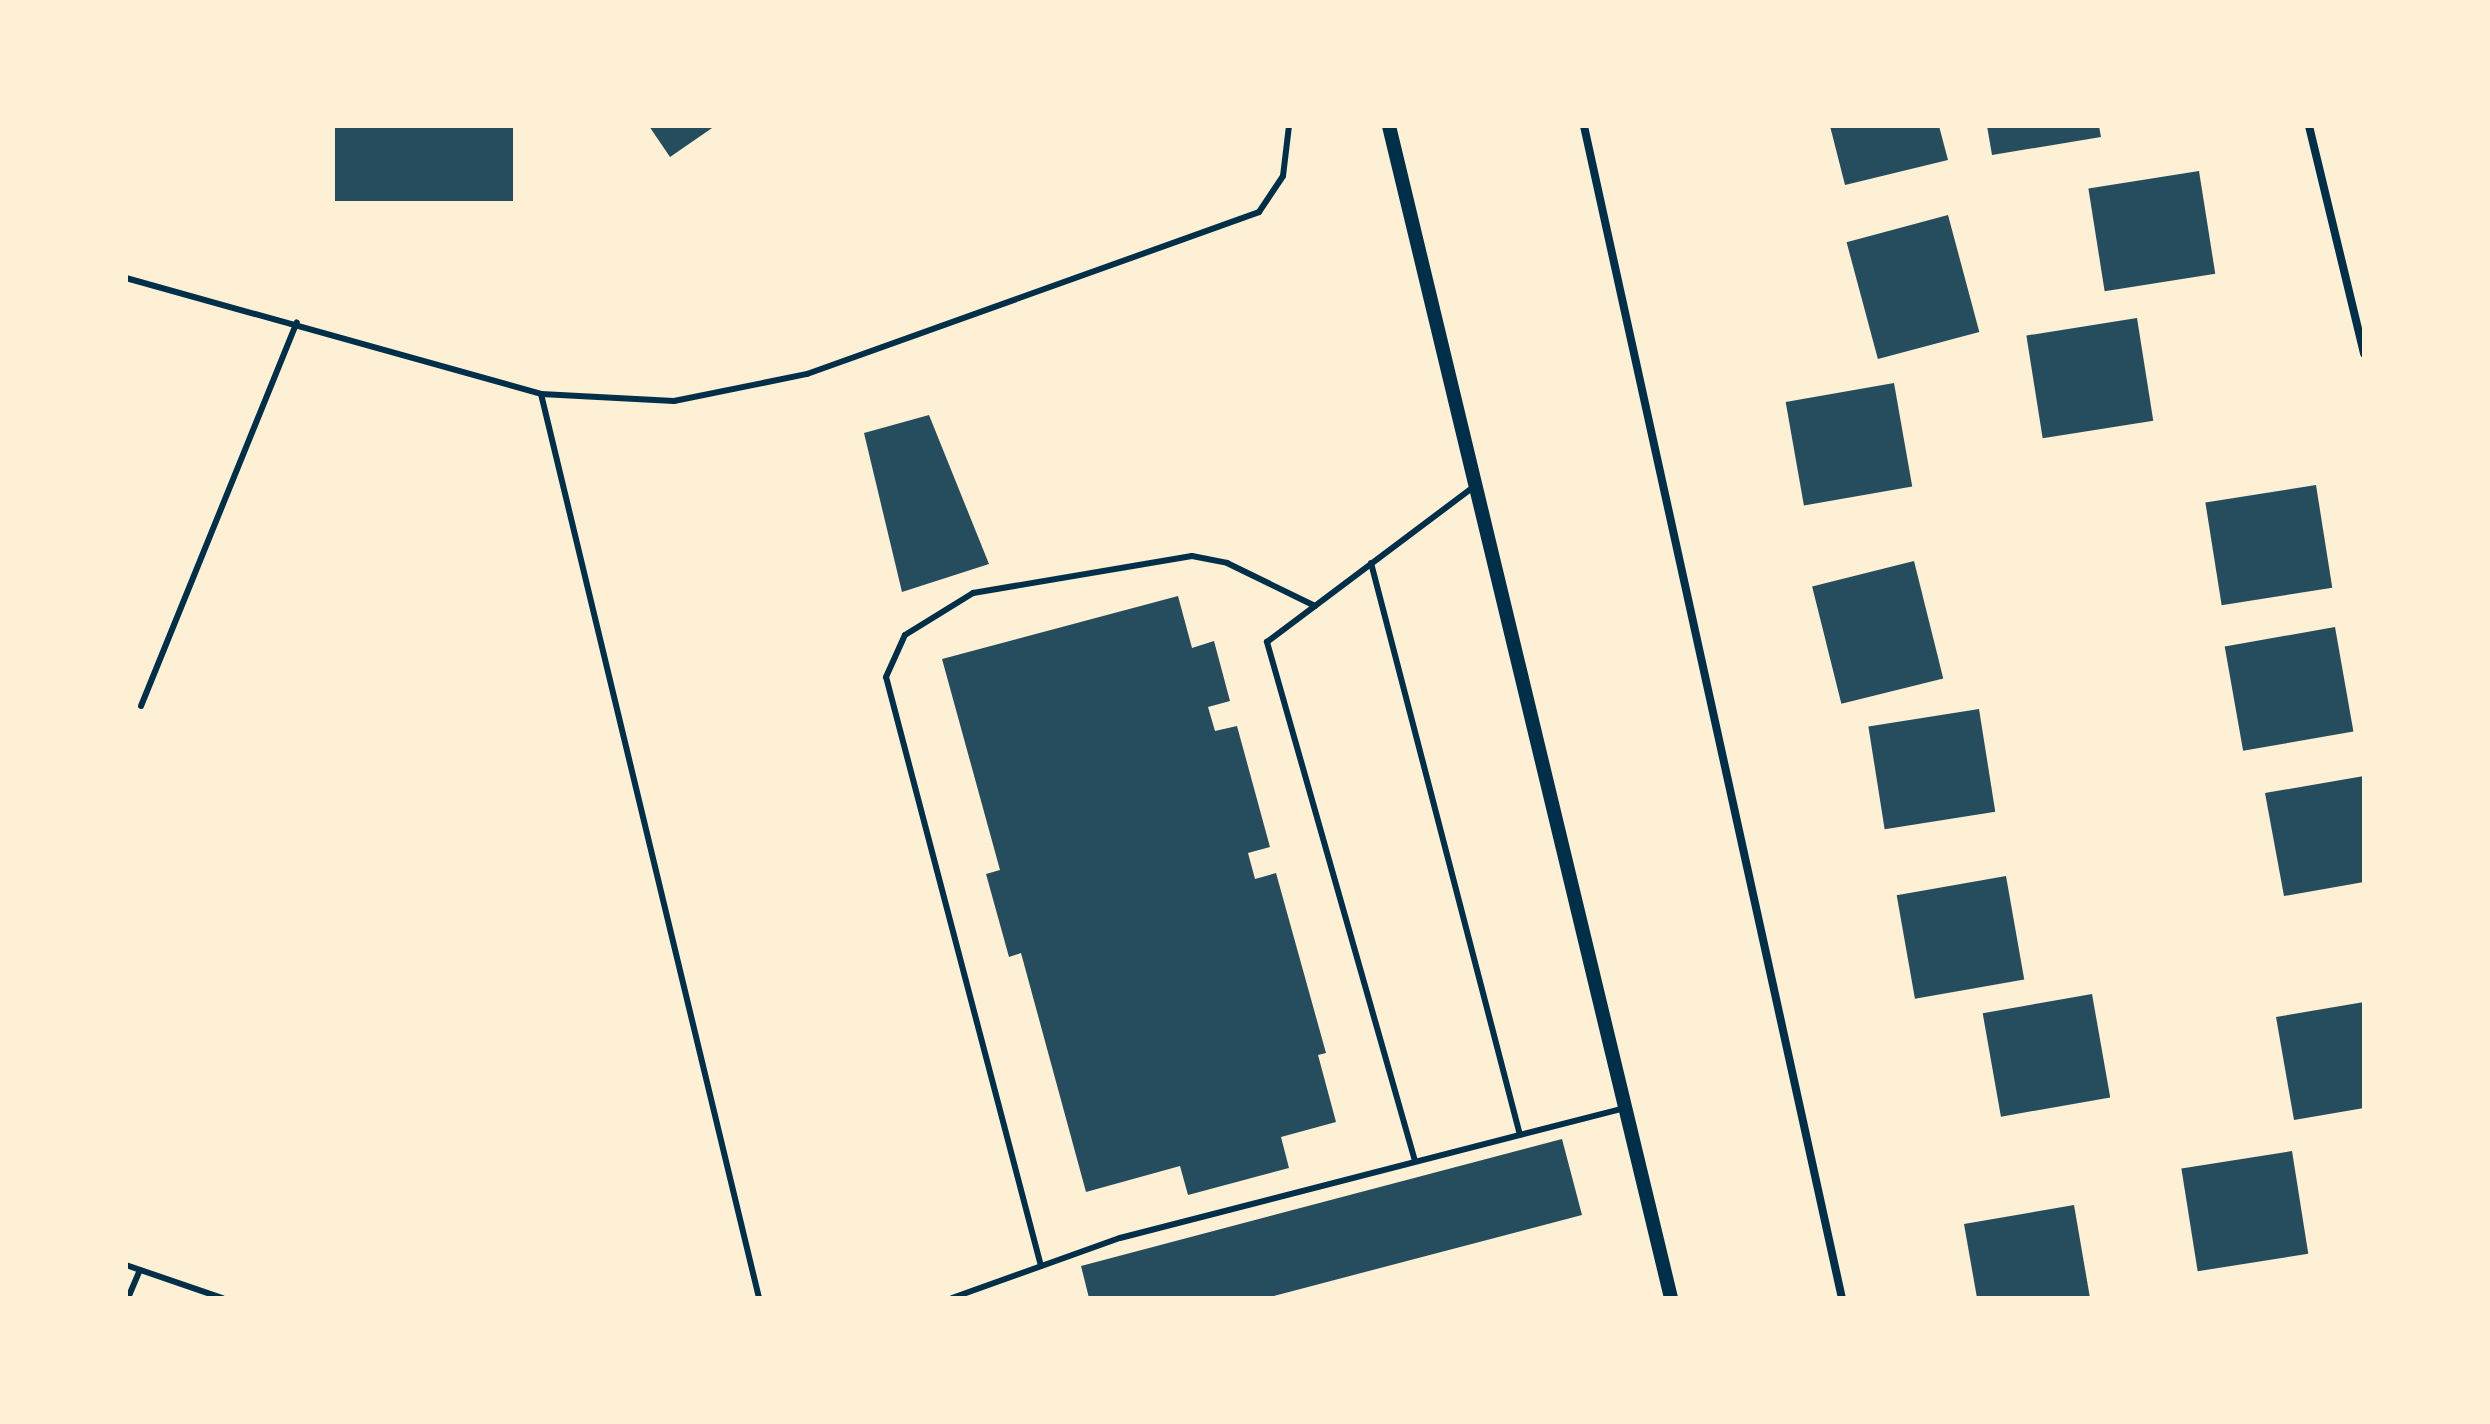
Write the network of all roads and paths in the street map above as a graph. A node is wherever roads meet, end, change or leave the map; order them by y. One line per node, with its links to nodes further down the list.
1 (1289, 126): 8 (lane)
2 (1389, 126): 9 (street)
3 (1584, 126): 24 (street)
4 (2309, 126): 7 (street)
5 (126, 278): 6 (lane)
6 (297, 322): 8 (lane); 12 (lane)
7 (2364, 353)
8 (541, 394): 21 (lane)
9 (1477, 484): 10 (lane); 13 (street)
10 (1371, 563): 11 (lane); 14 (lane)
11 (1315, 606): 15 (lane); 17 (lane)
12 (141, 706)
13 (1625, 1108): 14 (lane); 23 (street)
14 (1520, 1135): 15 (lane)
15 (1415, 1161): 17 (lane)
16 (126, 1265): 18 (lane)
17 (1041, 1266): 22 (lane)
18 (140, 1270): 19 (lane); 20 (lane)
19 (128, 1298)
20 (222, 1298)
21 (759, 1298)
22 (952, 1298)
23 (1671, 1298)
24 (1842, 1298)

